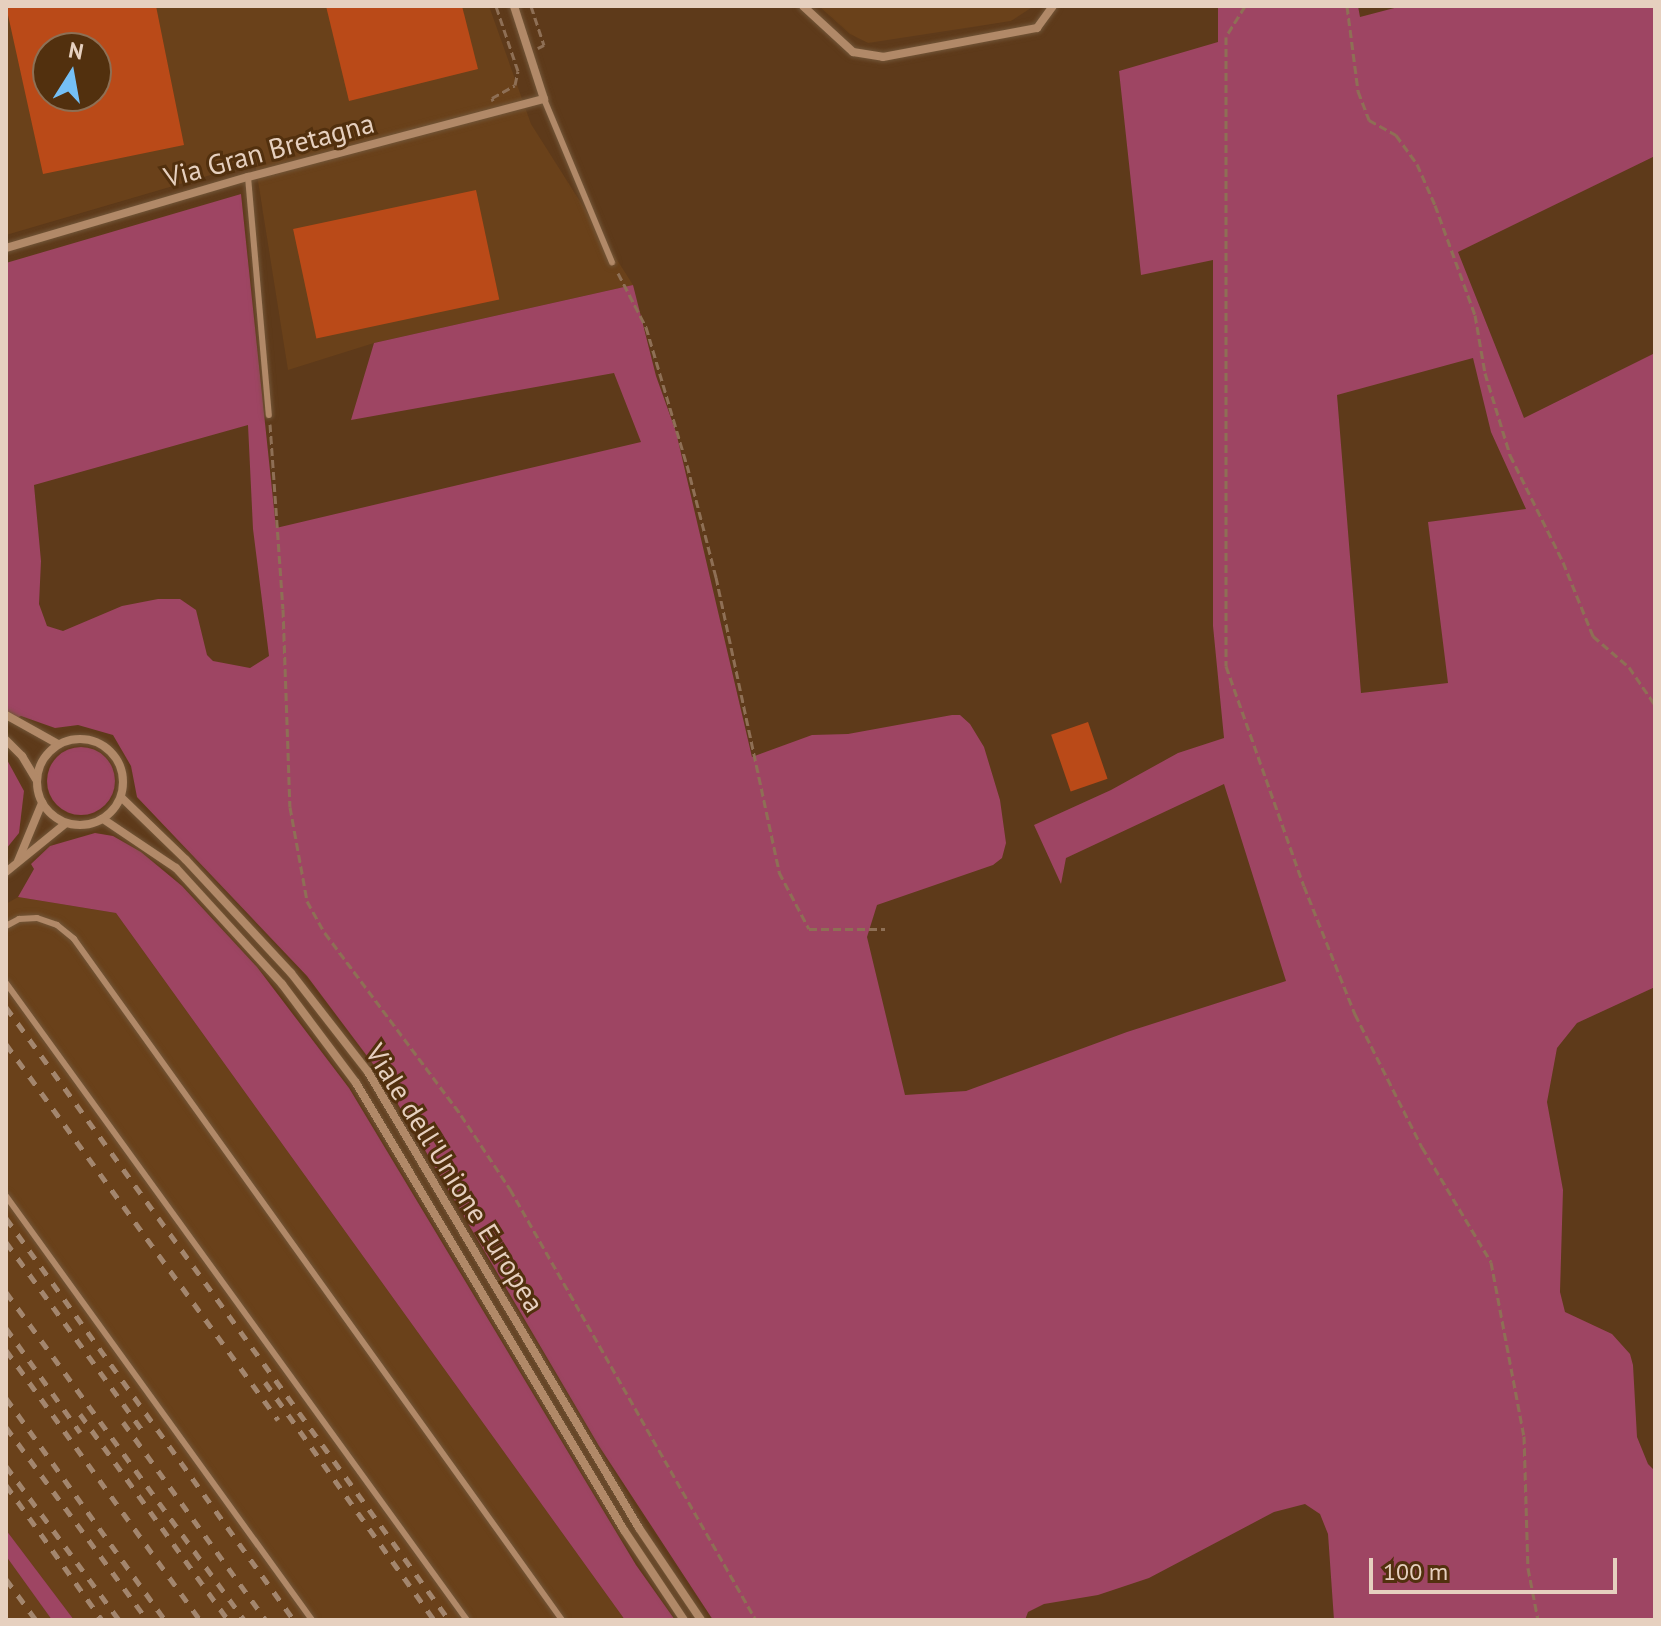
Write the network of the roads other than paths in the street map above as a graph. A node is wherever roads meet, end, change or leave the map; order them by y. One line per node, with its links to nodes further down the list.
1 (514, 6): 4 (street)
2 (803, 6): 3 (street)
3 (1053, 6)
4 (544, 99): 5 (street, Via Gran Bretagna); 7 (lane)
5 (248, 177): 6 (street, Via Gran Bretagna); 8 (lane)
6 (6, 248)
7 (612, 262)
8 (269, 415)
9 (6, 715): 11 (street)
10 (6, 740): 12 (street)
11 (58, 744): 12 (street); 13 (street)
12 (36, 779): 14 (street)
13 (122, 798): 15 (street); 26 (street, Viale dell'Unione Europea)
14 (42, 803): 16 (street); 17 (street)
15 (103, 819): 16 (street); 25 (street, Viale dell'Unione Europea)
16 (66, 823): 17 (street)
17 (16, 863): 18 (street)
18 (6, 872)
19 (8, 925): 24 (lane)
20 (6, 983): 23 (lane)
21 (6, 1196): 22 (lane)
22 (312, 1620)
23 (467, 1620)
24 (562, 1620)
25 (684, 1620)
26 (701, 1620)

